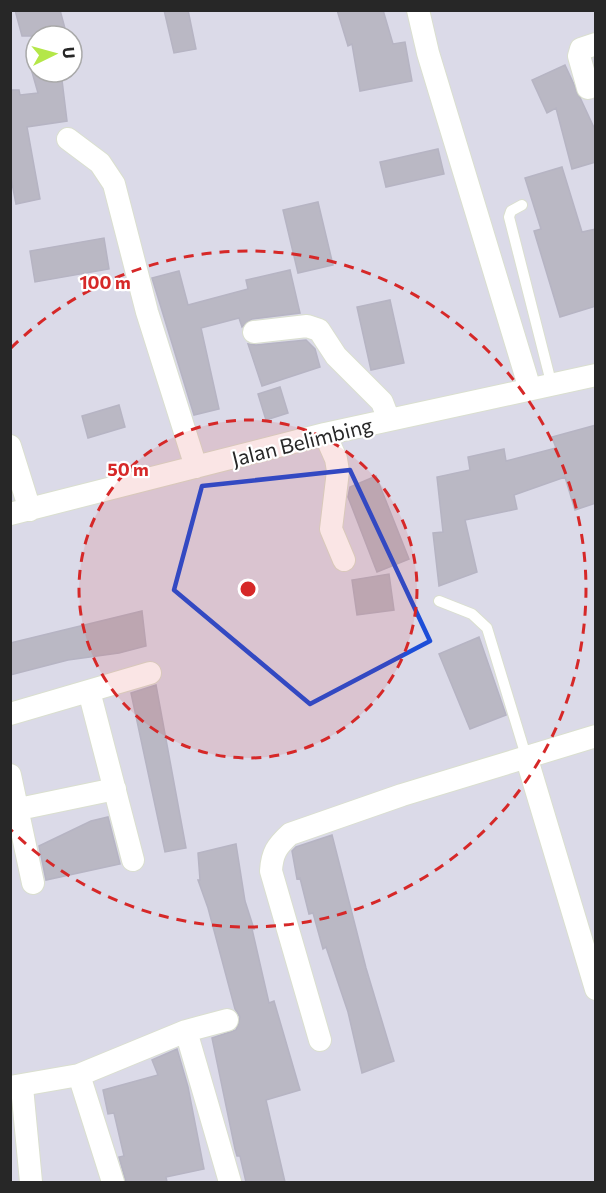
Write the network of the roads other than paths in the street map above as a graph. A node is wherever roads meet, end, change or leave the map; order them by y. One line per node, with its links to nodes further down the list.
1 (418, 10): 8 (street)
2 (596, 44): 3 (street)
3 (588, 88)
4 (68, 139): 12 (street)
5 (522, 205): 8 (lane)
6 (254, 332): 9 (street)
7 (596, 375): 8 (street, Jalan Belimbing)
8 (541, 387): 9 (street, Jalan Belimbing)
9 (389, 420): 10 (street, Jalan Belimbing)
10 (325, 434): 12 (street, Jalan Belimbing); 14 (street)
11 (10, 446): 13 (street)
12 (196, 467): 13 (street, Jalan Belimbing)
13 (20, 512)
14 (344, 560)
15 (439, 601): 20 (lane)
16 (150, 673): 17 (street)
17 (89, 691): 18 (street); 22 (street)
18 (10, 714)
19 (596, 736): 20 (street)
20 (526, 756): 26 (street); 29 (street)
21 (10, 775): 23 (street)
22 (115, 789): 23 (street); 24 (street)
23 (19, 809): 25 (street)
24 (133, 860)
25 (33, 883)
26 (596, 989)
27 (227, 1020): 28 (street)
28 (186, 1031): 30 (street); 34 (street)
29 (320, 1040)
30 (79, 1075): 31 (street); 33 (street)
31 (16, 1087): 32 (street)
32 (31, 1182)
33 (113, 1182)
34 (230, 1182)

